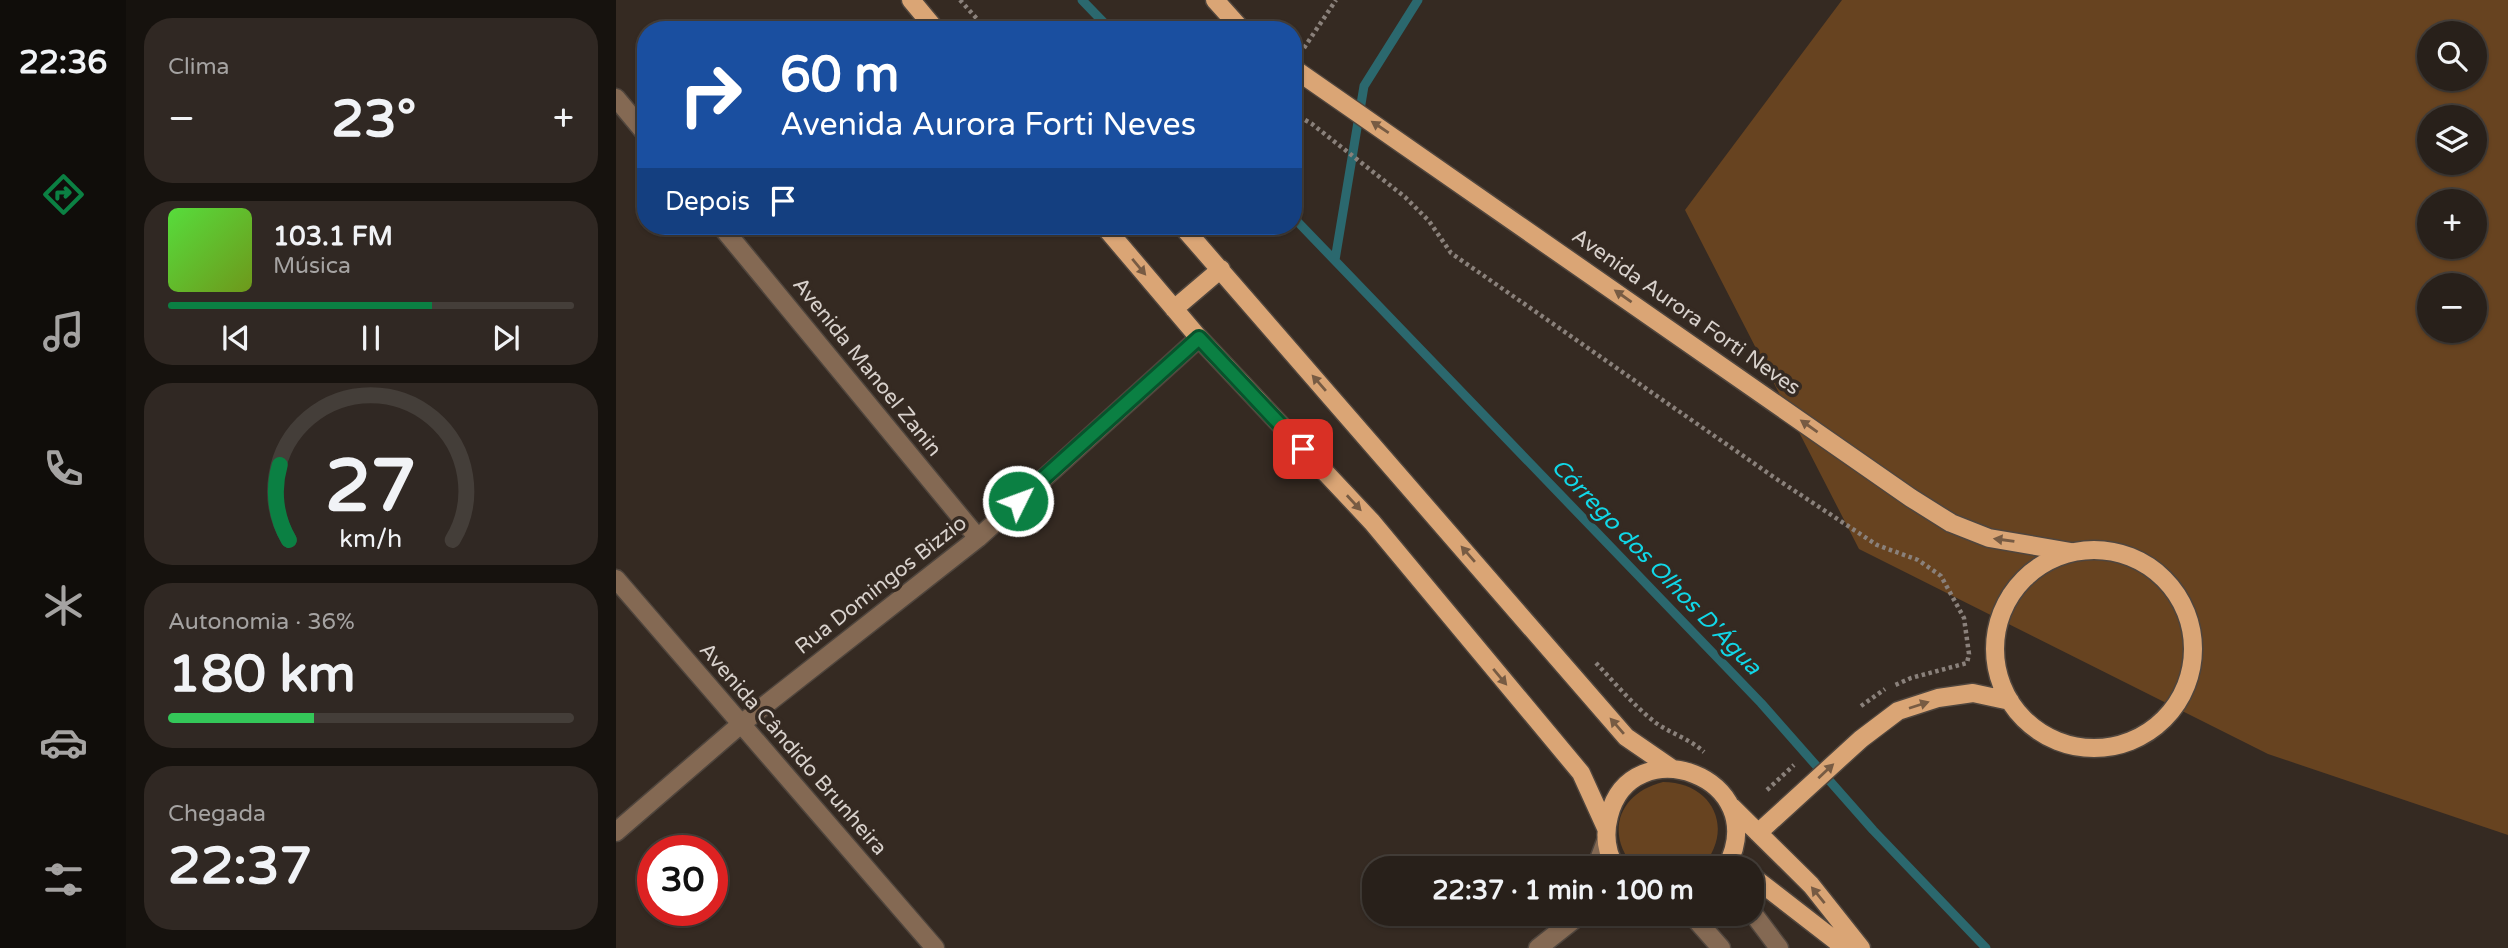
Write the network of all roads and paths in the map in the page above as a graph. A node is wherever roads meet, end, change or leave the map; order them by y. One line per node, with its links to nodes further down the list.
1 (911, 0): 5 (main road)
2 (960, 0): 6 (path)
3 (1215, 0): 7 (main road)
4 (1336, 0): 8 (path)
5 (928, 21)
6 (979, 21)
7 (1234, 21)
8 (1302, 52)
9 (1302, 65): 20 (main road, Avenida Aurora Forti Neves, one-way to 9)
10 (616, 98): 12 (street)
11 (1302, 118): 23 (path)
12 (637, 123)
13 (728, 235): 19 (street, Avenida Manoel Zanin)
14 (1112, 235): 17 (main road, one-way to 17)
15 (1190, 235): 16 (main road)
16 (1221, 269): 17 (main road); 25 (main road, one-way to 16)
17 (1174, 309): 18 (main road)
18 (1199, 338): 19 (street, Rua Domingos Bizzio); 29 (main road, one-way to 29)
19 (978, 538): 24 (street, Rua Domingos Bizzio)
20 (2071, 552): 22 (main road); 22 (main road)
21 (616, 579): 24 (street, Avenida Cândido Brunheira)
22 (2010, 701): 28 (main road, one-way to 22)
23 (1853, 713)
24 (741, 724): 27 (street, Rua Domingos Bizzio); 37 (street, Avenida Cândido Brunheira)
25 (1671, 768): 26 (main road); 29 (main road)
26 (1729, 805): 28 (main road); 32 (main road)
27 (616, 832)
28 (1758, 833): 42 (main road, one-way to 28)
29 (1606, 834): 30 (street); 31 (main road)
30 (1600, 856)
31 (1610, 856)
32 (1734, 856)
33 (1764, 885): 41 (main road)
34 (1565, 926): 38 (street)
35 (1702, 926): 39 (street)
36 (1762, 926): 40 (street)
37 (936, 948)
38 (1538, 948)
39 (1721, 948)
40 (1779, 948)
41 (1845, 948)
42 (1861, 948)

